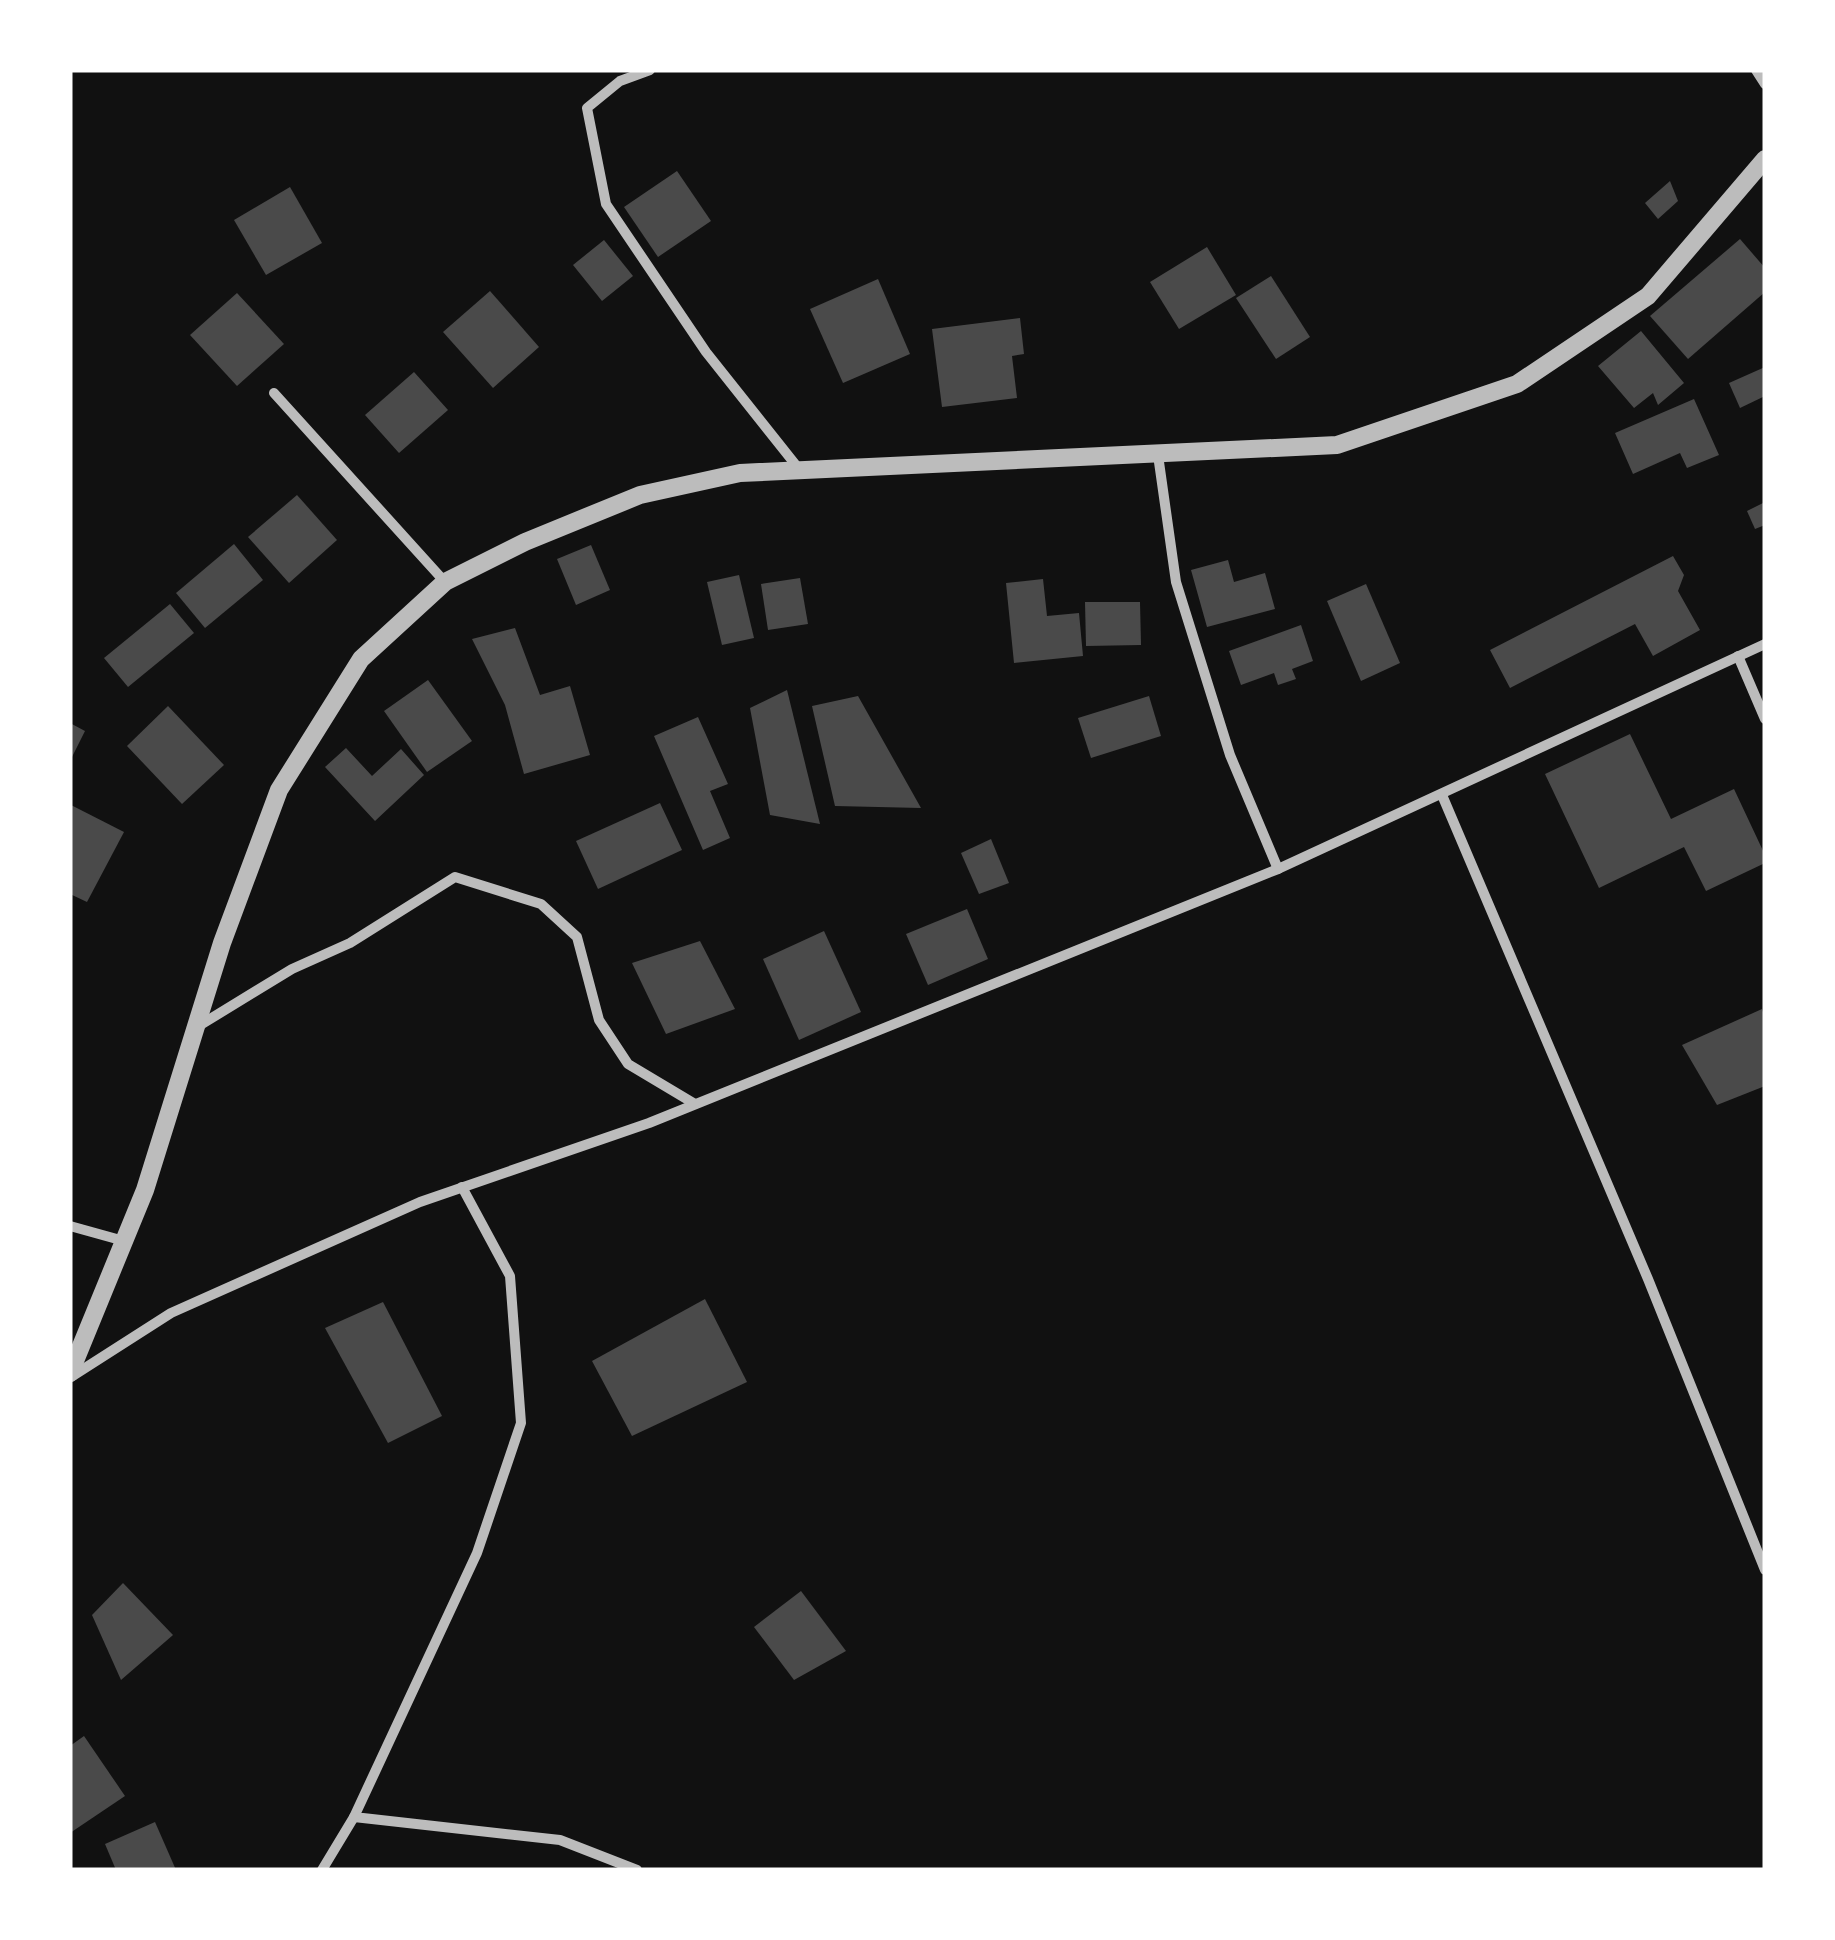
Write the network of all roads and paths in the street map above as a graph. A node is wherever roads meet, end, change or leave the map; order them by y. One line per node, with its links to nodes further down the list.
1 (650, 70): 7 (street)
2 (1756, 70): 3 (street)
3 (1765, 84)
4 (1765, 159): 6 (street)
5 (274, 393): 8 (street)
6 (1158, 455): 7 (street); 13 (street)
7 (800, 470): 8 (street)
8 (445, 582): 14 (street)
9 (1765, 644): 10 (street)
10 (1738, 656): 11 (street); 12 (street)
11 (1765, 719)
12 (1442, 795): 13 (street); 20 (street)
13 (1278, 869): 15 (street)
14 (196, 1027): 15 (street); 18 (street)
15 (695, 1104): 16 (street)
16 (462, 1187): 19 (street); 21 (street)
17 (70, 1226): 18 (street)
18 (126, 1241): 19 (street)
19 (70, 1375)
20 (1765, 1570)
21 (354, 1817): 22 (street); 23 (street)
22 (322, 1870)
23 (637, 1870)

